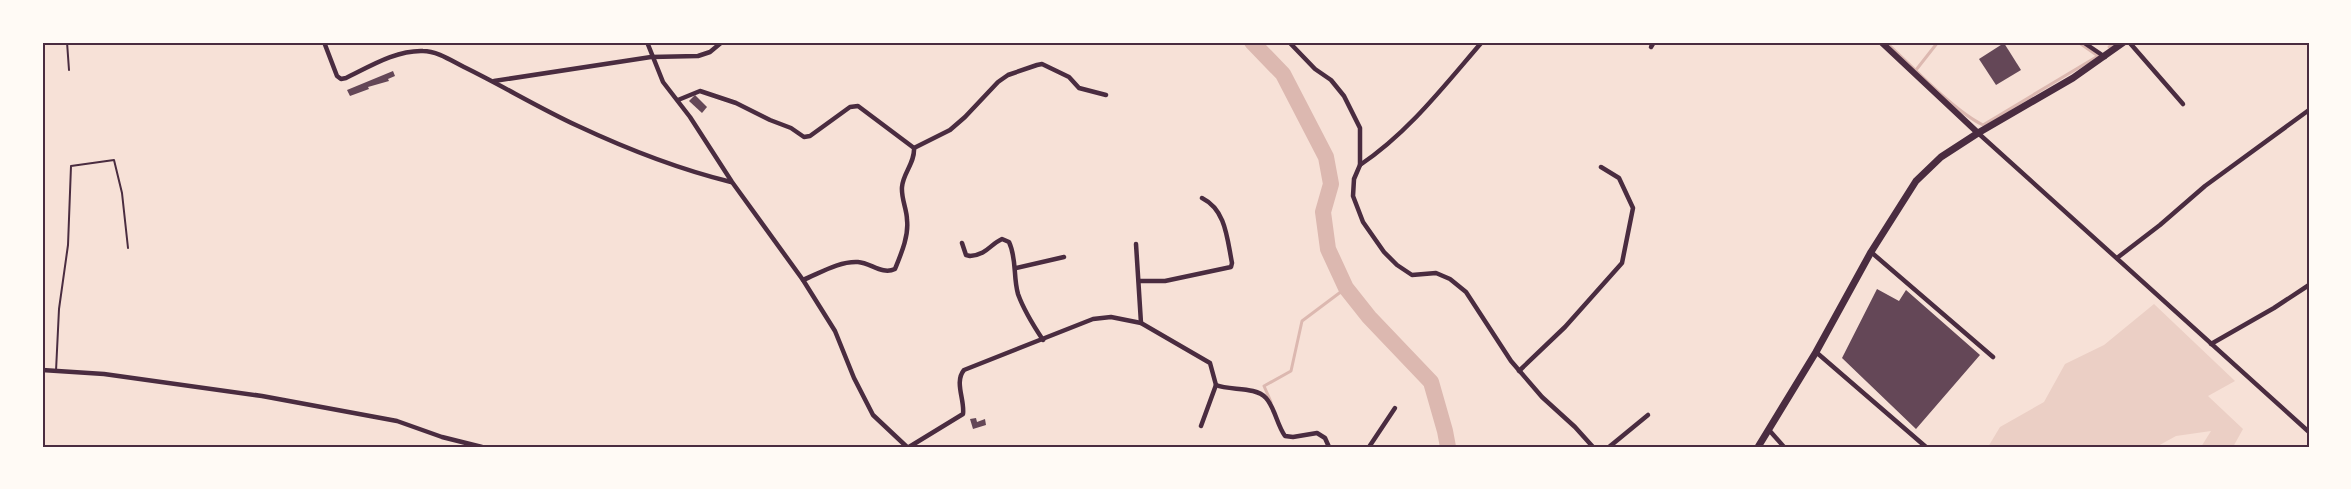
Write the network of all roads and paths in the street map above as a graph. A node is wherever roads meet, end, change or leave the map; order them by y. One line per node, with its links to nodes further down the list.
1 (67, 42): 13 (lane)
2 (324, 42): 14 (street)
3 (647, 42): 11 (street)
4 (723, 42): 11 (street)
5 (1289, 42): 21 (street)
6 (1482, 42): 21 (street)
7 (1881, 42): 19 (main road)
8 (2083, 42): 12 (street)
9 (2124, 42): 12 (main road)
10 (2129, 42): 17 (street)
11 (651, 57): 14 (street); 16 (street)
12 (2105, 57): 19 (main road)
13 (69, 70)
14 (494, 81): 23 (street)
15 (1106, 95): 20 (street)
16 (678, 100): 20 (street); 23 (street)
17 (2183, 104)
18 (2309, 110): 30 (street)
19 (1978, 133): 28 (main road); 30 (street)
20 (914, 148): 32 (street)
21 (1360, 165): 42 (street)
22 (1601, 167): 42 (street)
23 (732, 182): 32 (street)
24 (1202, 198): 33 (street)
25 (962, 243): 31 (street)
26 (1136, 244): 33 (street)
27 (128, 248): 41 (lane)
28 (1871, 252): 38 (main road); 39 (street)
29 (1064, 256): 31 (street)
30 (2117, 258): 37 (street)
31 (1016, 268): 36 (street)
32 (803, 280): 50 (street)
33 (1139, 281): 35 (street)
34 (2309, 285): 37 (street)
35 (1141, 323): 36 (street); 43 (street)
36 (1043, 340): 50 (street)
37 (2211, 344): 48 (street)
38 (1816, 352): 47 (main road); 57 (street)
39 (1994, 357)
40 (42, 370): 41 (street)
41 (56, 370): 49 (street)
42 (1519, 370): 53 (street)
43 (1216, 385): 46 (street); 51 (street)
44 (1395, 408): 52 (street)
45 (1648, 415): 54 (street)
46 (1201, 426)
47 (1769, 430): 55 (main road); 56 (street)
48 (2309, 432)
49 (482, 447)
50 (908, 447)
51 (1329, 447)
52 (1369, 447)
53 (1593, 447)
54 (1609, 447)
55 (1758, 447)
56 (1784, 447)
57 (1926, 447)

